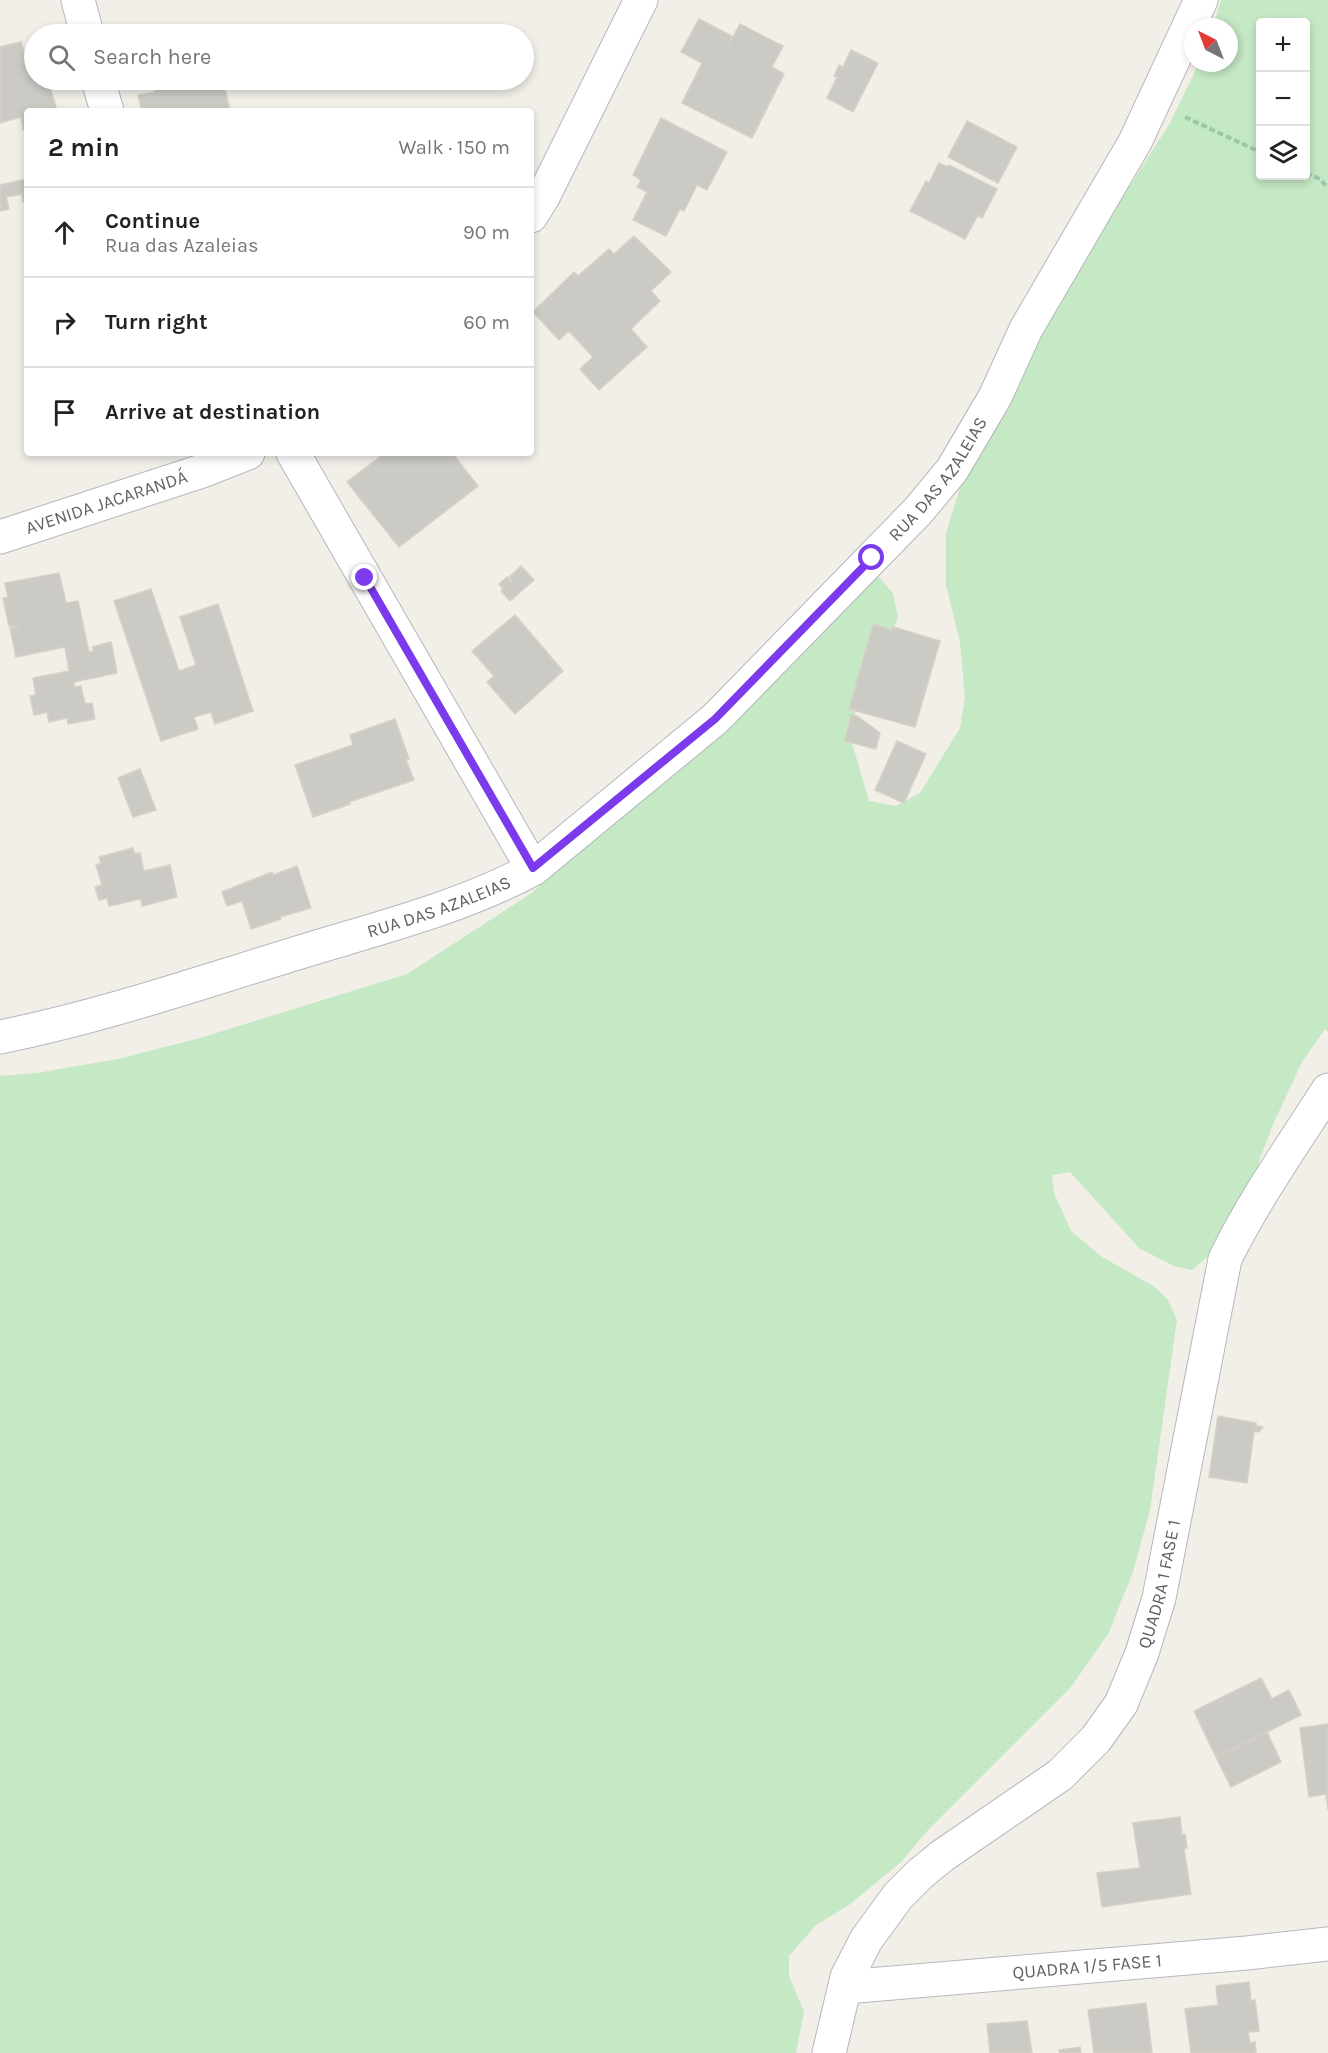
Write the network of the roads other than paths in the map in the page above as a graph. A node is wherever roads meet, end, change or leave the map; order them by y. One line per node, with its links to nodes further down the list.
1 (78, 0): 4 (street)
2 (641, 0): 7 (street)
3 (1201, 0): 11 (street, RUA DAS AZALEIAS)
4 (84, 24)
5 (101, 90): 6 (street)
6 (105, 108)
7 (534, 211)
8 (240, 456): 10 (street, AVENIDA JACARANDÁ)
9 (295, 456): 11 (street)
10 (0, 537)
11 (533, 868): 12 (street, RUA DAS AZALEIAS)
12 (0, 1037)
13 (1328, 1090): 15 (street, QUADRA 1 FASE 1)
14 (1328, 1944): 15 (street, QUADRA 1/5 FASE 1)
15 (845, 1987): 16 (street, QUADRA 1 FASE 1)
16 (829, 2053)

